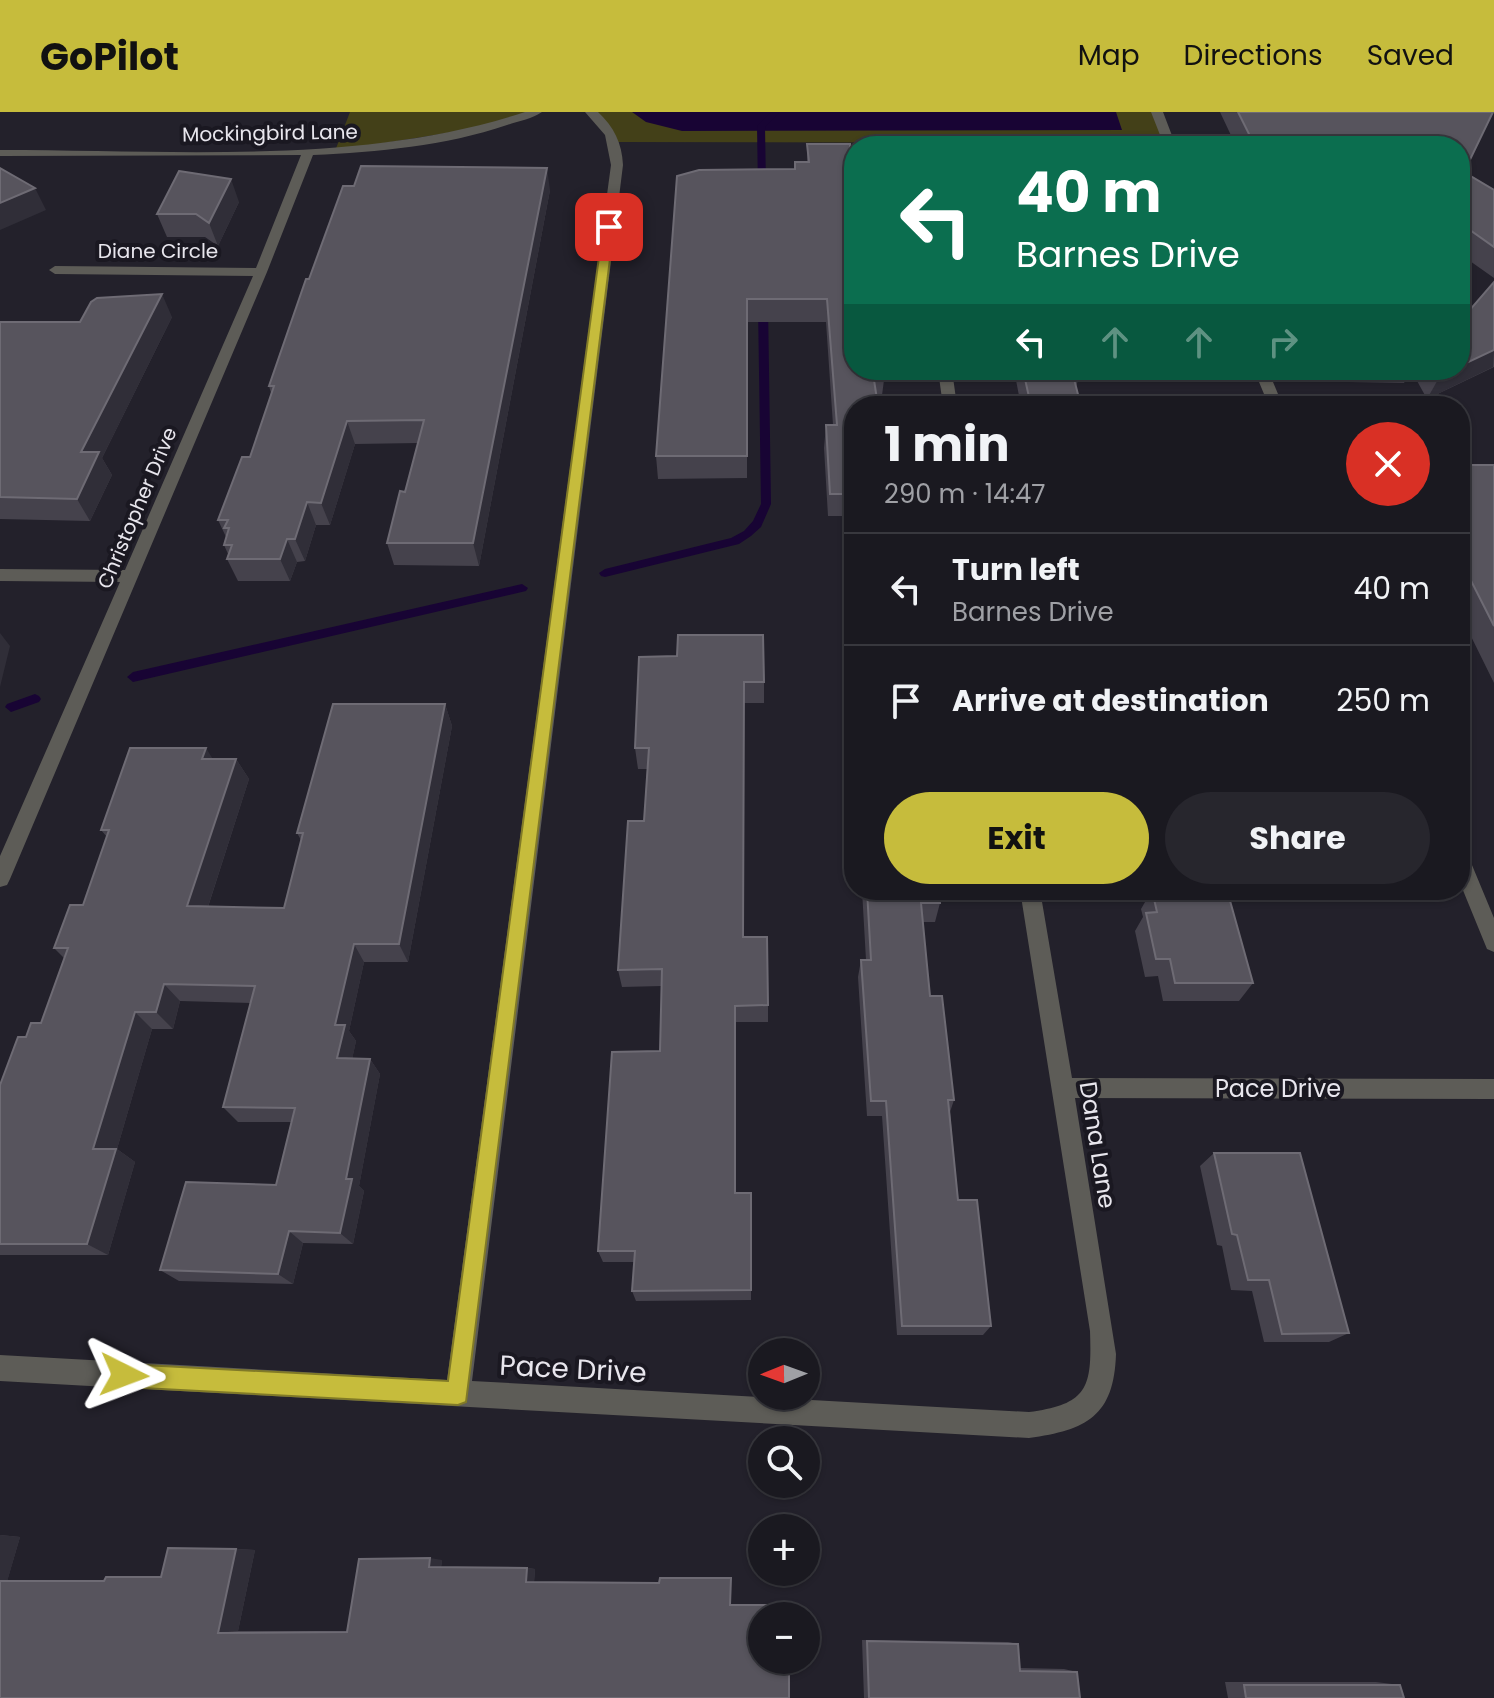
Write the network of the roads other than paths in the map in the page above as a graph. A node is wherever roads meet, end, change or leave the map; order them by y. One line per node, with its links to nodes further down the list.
1 (536, 112): 5 (street, Mockingbird Lane)
2 (591, 112): 18 (street)
3 (1157, 112): 4 (street)
4 (1167, 136)
5 (308, 152): 6 (street, Mockingbird Lane); 8 (street, Christopher Drive)
6 (0, 153)
7 (55, 270): 8 (street, Diane Circle)
8 (261, 272): 10 (street, Christopher Drive)
9 (0, 575): 10 (street)
10 (129, 576): 11 (street, Christopher Drive)
11 (0, 879)
12 (1470, 884): 14 (street)
13 (1032, 900): 15 (street, Dana Lane)
14 (1494, 943)
15 (1062, 1088): 16 (street, Pace Drive); 19 (street, Dana Lane)
16 (1494, 1089)
17 (0, 1368): 18 (street, Pace Drive)
18 (458, 1394): 19 (street, Pace Drive)
19 (1090, 1406)

